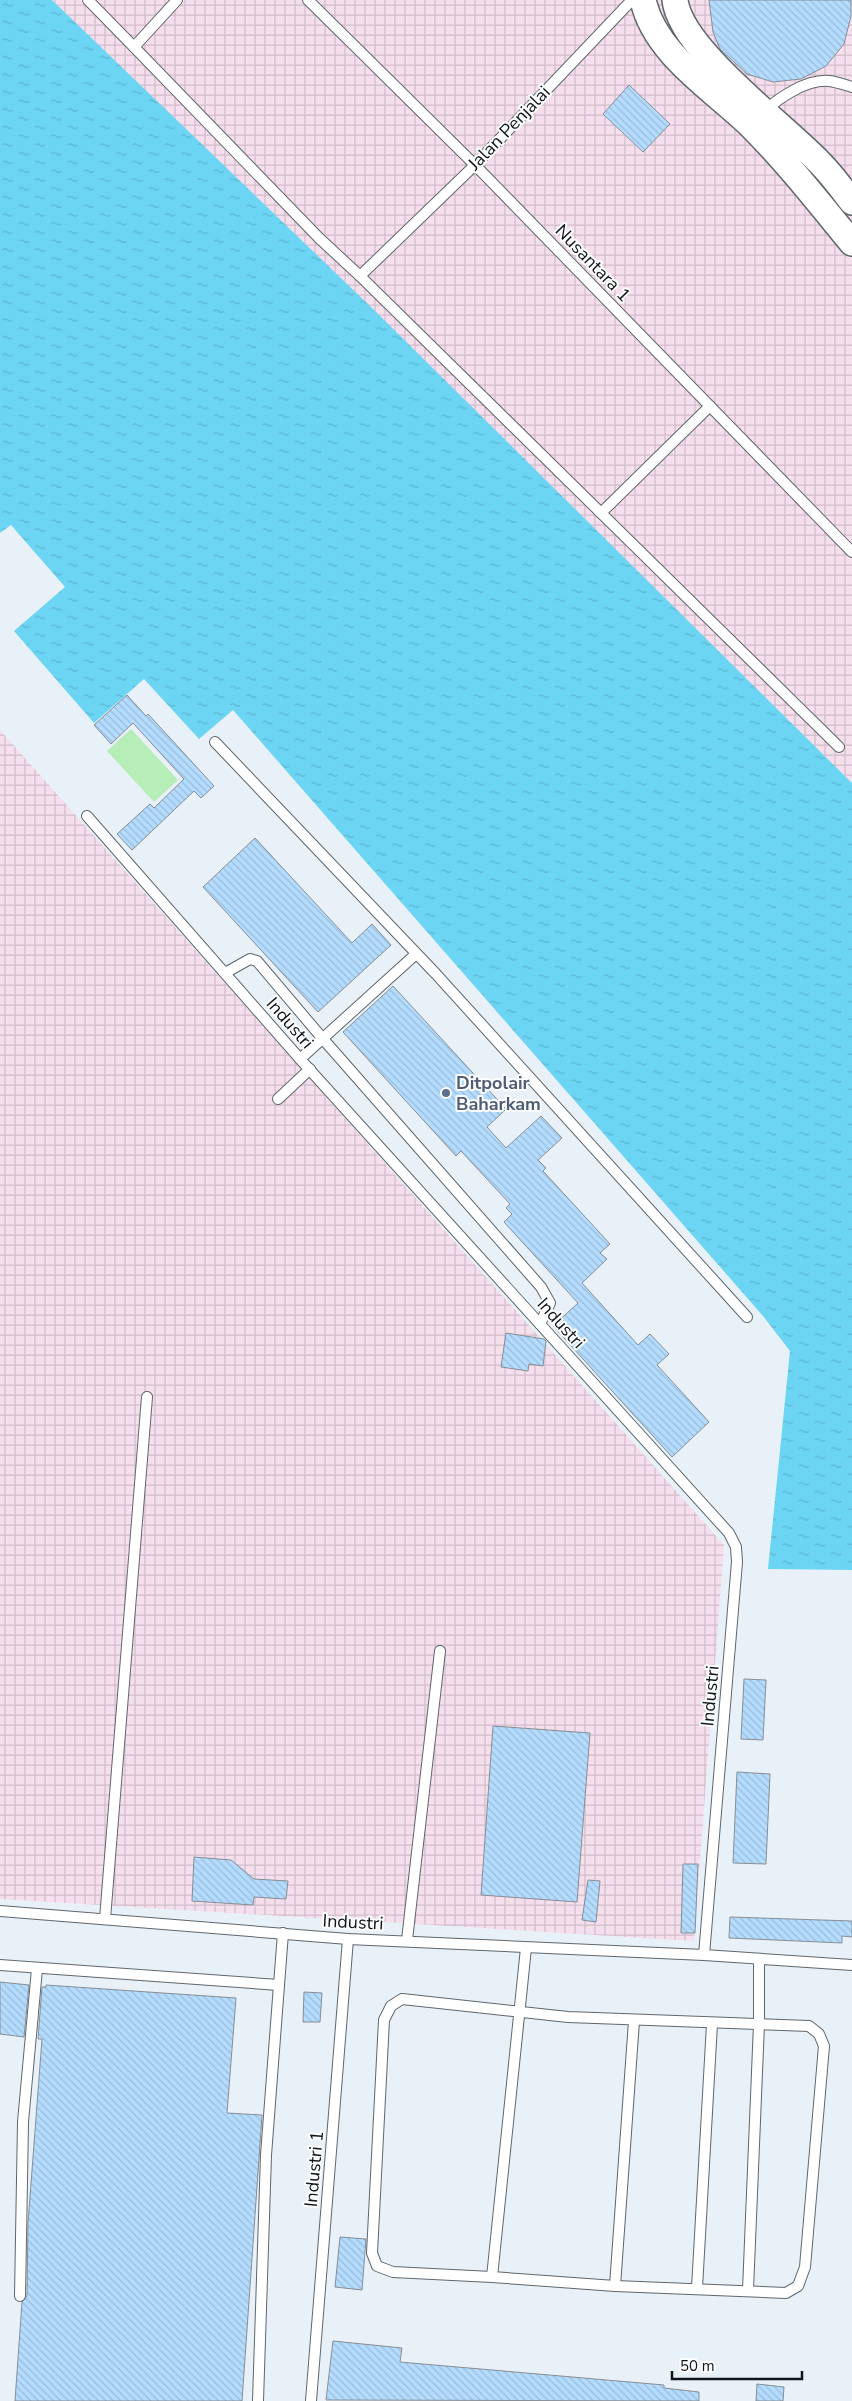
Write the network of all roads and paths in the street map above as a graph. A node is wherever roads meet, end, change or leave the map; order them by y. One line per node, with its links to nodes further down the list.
1 (88, 0): 6 (lane)
2 (177, 0): 6 (lane)
3 (308, 0): 9 (lane, Nusantara 1)
4 (675, 0): 8 (street, Jalan Penjalai)
5 (638, 4): 8 (street, Jalan Penjalai); 9 (lane, Jalan Penjalai)
6 (134, 47): 12 (lane)
7 (852, 87): 8 (lane)
8 (757, 118): 10 (street, Jalan Penjalai); 11 (street, Jalan Penjalai)
9 (475, 165): 12 (lane, Jalan Penjalai); 13 (lane, Nusantara 1)
10 (852, 202)
11 (852, 244)
12 (360, 276): 14 (lane)
13 (710, 406): 14 (lane); 15 (lane, Nusantara 1)
14 (601, 513): 17 (lane)
15 (852, 552)
16 (215, 742): 19 (lane)
17 (839, 747)
18 (87, 816): 20 (lane, Industri)
19 (416, 954): 21 (lane); 25 (lane)
20 (225, 973): 21 (lane); 22 (lane, Industri)
21 (323, 1039): 22 (lane); 26 (lane)
22 (300, 1059): 23 (lane, Industri)
23 (310, 1069): 24 (lane); 26 (lane, Industri)
24 (278, 1099)
25 (747, 1317)
26 (540, 1324): 35 (lane, Industri)
27 (147, 1397): 30 (lane)
28 (440, 1651): 33 (lane)
29 (0, 1911): 30 (lane, Industri)
30 (106, 1919): 31 (lane, Industri)
31 (283, 1933): 32 (lane, Industri); 40 (lane)
32 (348, 1939): 33 (lane, Industri); 51 (lane, Industri 1)
33 (407, 1940): 34 (lane, Industri)
34 (526, 1948): 35 (lane, Industri); 41 (lane)
35 (704, 1955): 36 (lane, Industri)
36 (759, 1959): 38 (lane, Industri); 44 (lane)
37 (0, 1965): 39 (lane)
38 (852, 1965)
39 (37, 1969): 40 (lane); 49 (lane)
40 (279, 1985): 50 (lane)
41 (518, 2013): 42 (lane); 45 (lane); 45 (lane)
42 (634, 2021): 43 (lane); 46 (lane)
43 (712, 2024): 44 (lane); 47 (lane)
44 (759, 2024): 48 (lane); 48 (lane)
45 (492, 2277): 46 (lane)
46 (615, 2286): 47 (lane)
47 (697, 2288): 48 (lane)
48 (748, 2290)
49 (20, 2296)
50 (258, 2401)
51 (312, 2401)

